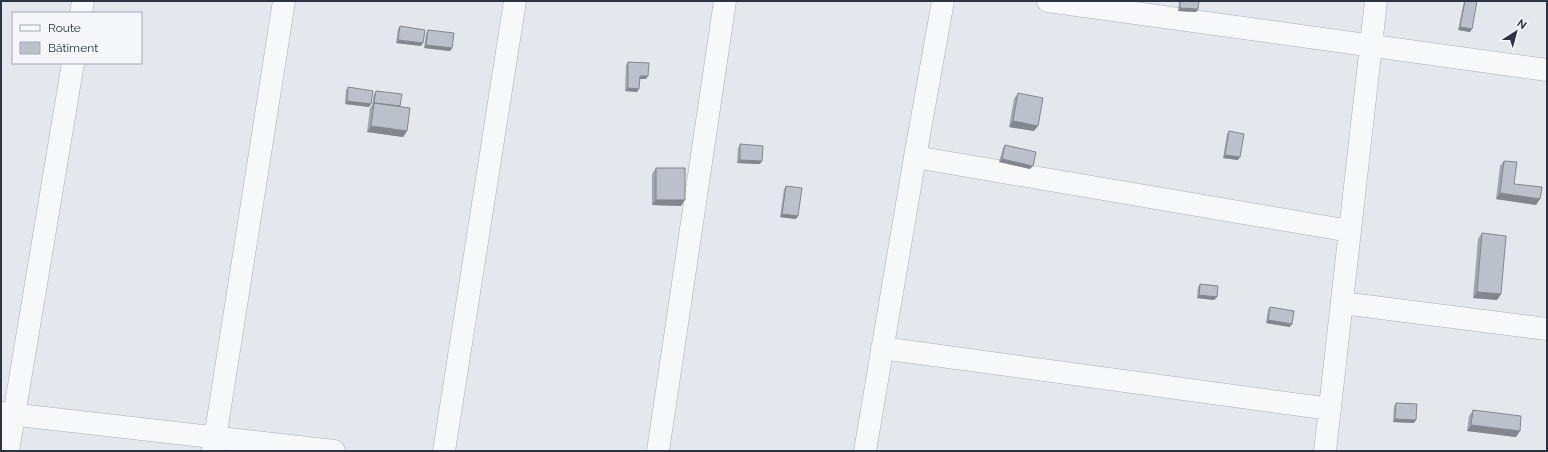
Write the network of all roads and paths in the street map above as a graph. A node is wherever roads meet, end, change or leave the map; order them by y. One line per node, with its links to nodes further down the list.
1 (83, 1): 8 (street)
2 (284, 1): 19 (street)
3 (515, 1): 22 (street)
4 (725, 1): 23 (street)
5 (943, 1): 12 (street)
6 (1048, 1): 9 (street)
7 (1376, 1): 9 (street)
8 (81, 12)
9 (1371, 46): 11 (street); 13 (street)
10 (73, 64): 18 (street)
11 (1547, 70)
12 (915, 157): 13 (street); 16 (street)
13 (1350, 231): 14 (street)
14 (1342, 303): 15 (street); 17 (street)
15 (1547, 330)
16 (882, 348): 17 (street); 24 (street)
17 (1330, 409): 25 (street)
18 (8, 414): 19 (street); 20 (street)
19 (214, 444): 21 (street)
20 (8, 451)
21 (334, 451)
22 (444, 451)
23 (658, 451)
24 (865, 451)
25 (1325, 451)

